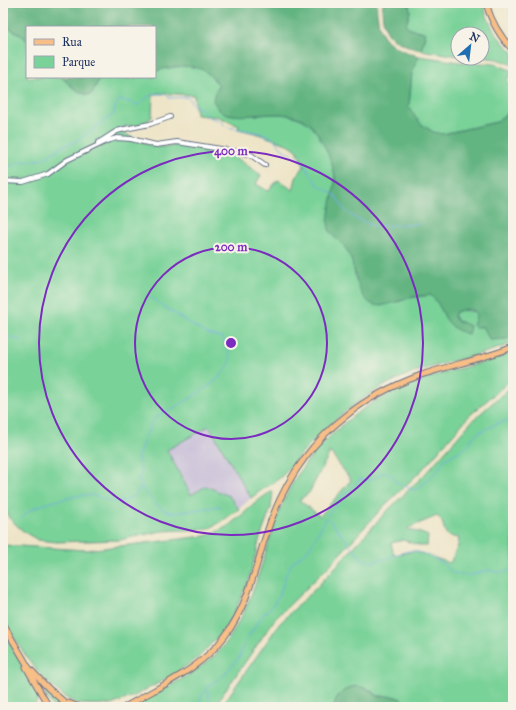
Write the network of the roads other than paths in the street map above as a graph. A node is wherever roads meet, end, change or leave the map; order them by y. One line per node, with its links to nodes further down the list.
1 (486, 3): 2 (main road)
2 (513, 50)
3 (170, 117): 4 (street)
4 (91, 149): 5 (street); 6 (street)
5 (265, 165)
6 (3, 181)
7 (513, 346): 11 (main road)
8 (3, 624): 9 (main road)
9 (20, 652): 10 (main road); 12 (main road)
10 (59, 697): 13 (main road); 14 (main road)
11 (132, 703): 15 (main road); 16 (main road)
12 (49, 707)
13 (70, 707)
14 (79, 707)
15 (120, 707)
16 (125, 707)

